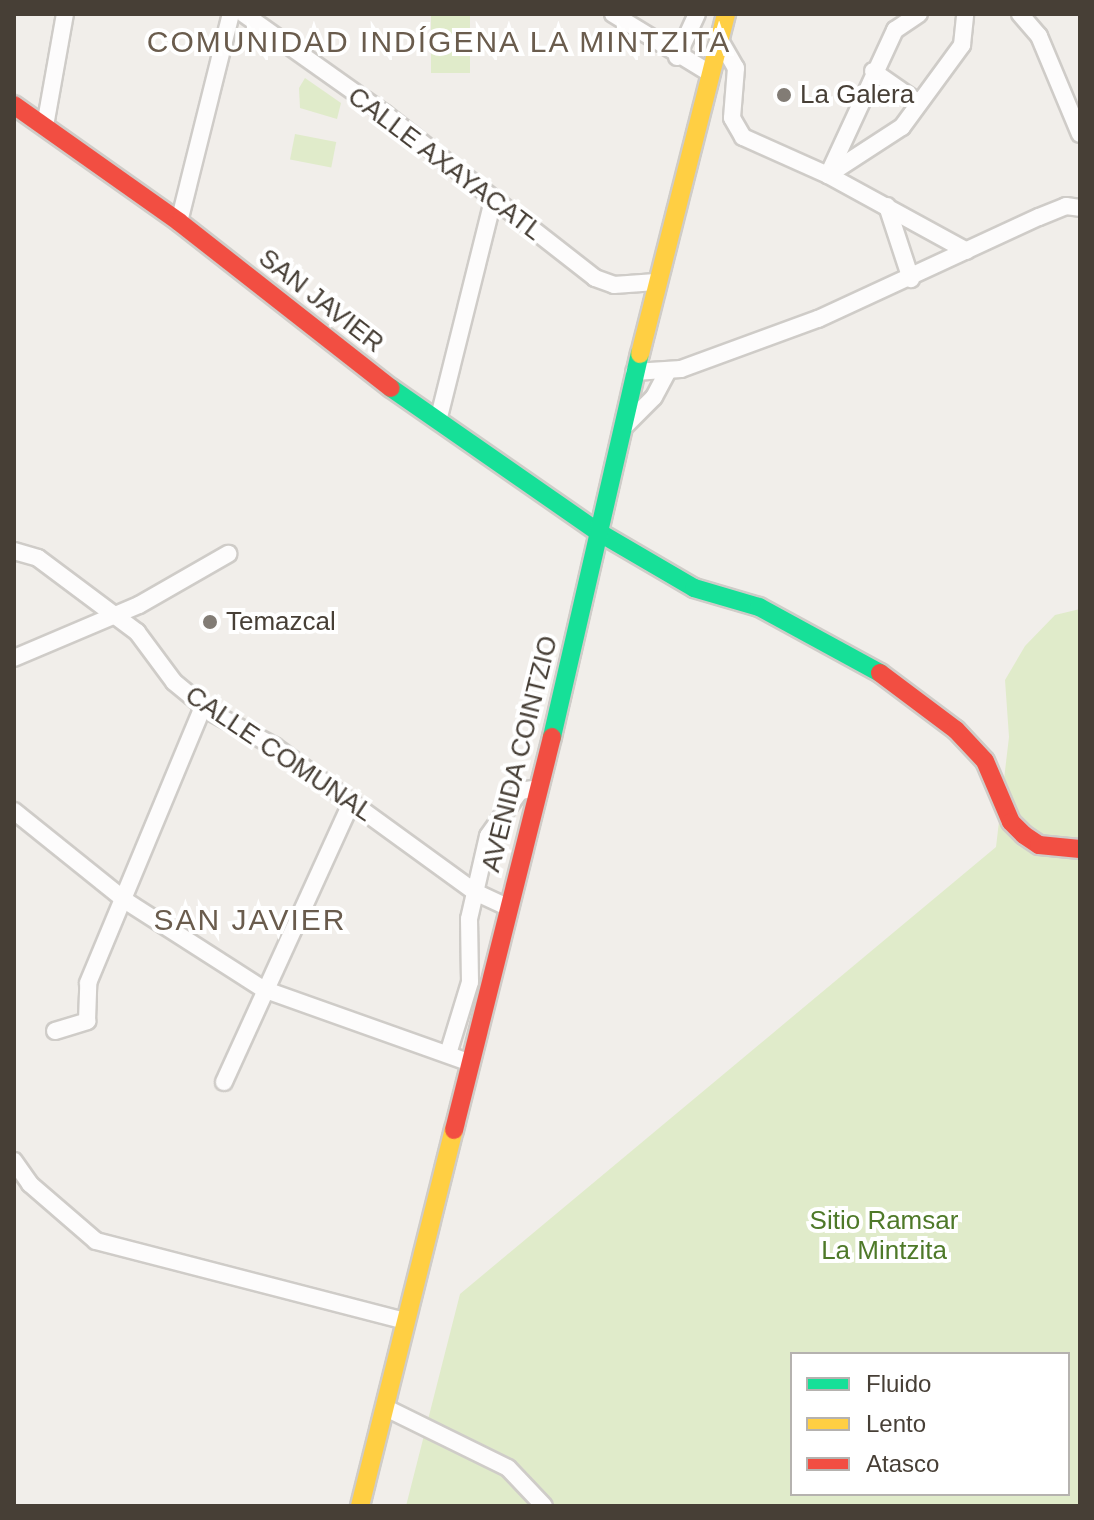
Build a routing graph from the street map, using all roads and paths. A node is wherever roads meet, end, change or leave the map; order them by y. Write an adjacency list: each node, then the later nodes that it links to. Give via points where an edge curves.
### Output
1 (65, 14): 17 (street)
2 (231, 14): 23 (street)
3 (244, 14): 20 (street, CALLE AXAYACATL, via 384,113)
4 (613, 14): 12 (street)
5 (697, 14): 12 (street)
6 (726, 14): 11 (main road, AVENIDA COINTZIO)
7 (919, 14): 13 (street, via 895,30)
8 (985, 14): 10 (street)
9 (1020, 14): 18 (street, via 1039,36)
10 (966, 15): 15 (street, via 962,45)
11 (718, 37): 14 (main road, AVENIDA COINTZIO); 19 (street, via 736,68 732,118 743,137)
12 (677, 57): 14 (street)
13 (873, 71): 15 (street); 19 (street)
14 (708, 72): 26 (main road, AVENIDA COINTZIO)
15 (919, 103): 19 (street, via 886,141)
16 (14, 105): 17 (main road, SAN JAVIER)
17 (45, 126): 23 (main road, SAN JAVIER)
18 (1080, 134)
19 (828, 175): 21 (street)
20 (493, 201): 26 (street, CALLE AXAYACATL, via 595,278 614,285); 29 (street)
21 (887, 206): 24 (street); 25 (street)
22 (1080, 208): 24 (street, via 1066,206)
23 (179, 222): 29 (main road, SAN JAVIER)
24 (967, 251): 25 (street)
25 (911, 279): 28 (street)
26 (656, 282): 27 (main road, AVENIDA COINTZIO)
27 (634, 372): 28 (street); 30 (main road, AVENIDA COINTZIO)
28 (667, 373): 30 (street, via 654,397)
29 (438, 421): 31 (main road, SAN JAVIER)
30 (620, 431): 31 (main road, AVENIDA COINTZIO)
31 (600, 533): 37 (main road, AVENIDA COINTZIO); 40 (main road, SAN JAVIER, via 694,588 759,607 862,660 956,730 985,761 1011,822 1024,835 1039,845)
32 (14, 551): 34 (street, CALLE COMUNAL, via 38,558)
33 (228, 554): 34 (street)
34 (112, 616): 35 (street); 36 (street, CALLE COMUNAL, via 137,632 174,682)
35 (14, 658)
36 (203, 707): 38 (street, CALLE COMUNAL, via 274,746); 42 (street)
37 (540, 788): 41 (street, via 520,791 501,811 488,836); 43 (main road, AVENIDA COINTZIO)
38 (352, 801): 41 (street, CALLE COMUNAL); 44 (street)
39 (14, 811): 42 (street)
40 (1080, 849)
41 (475, 892): 43 (street, CALLE COMUNAL); 46 (street, via 469,919 470,982)
42 (126, 901): 44 (street); 45 (street, via 88,983 87,1021)
43 (509, 908): 47 (main road, AVENIDA COINTZIO)
44 (263, 989): 46 (street); 48 (street)
45 (55, 1031)
46 (448, 1054): 47 (street)
47 (468, 1062): 50 (main road, AVENIDA COINTZIO)
48 (224, 1082)
49 (14, 1161): 50 (street, via 30,1184 96,1241)
50 (405, 1321): 51 (main road, AVENIDA COINTZIO)
51 (384, 1407): 52 (main road, AVENIDA COINTZIO); 53 (street, via 508,1468)
52 (360, 1506)
53 (544, 1506)

